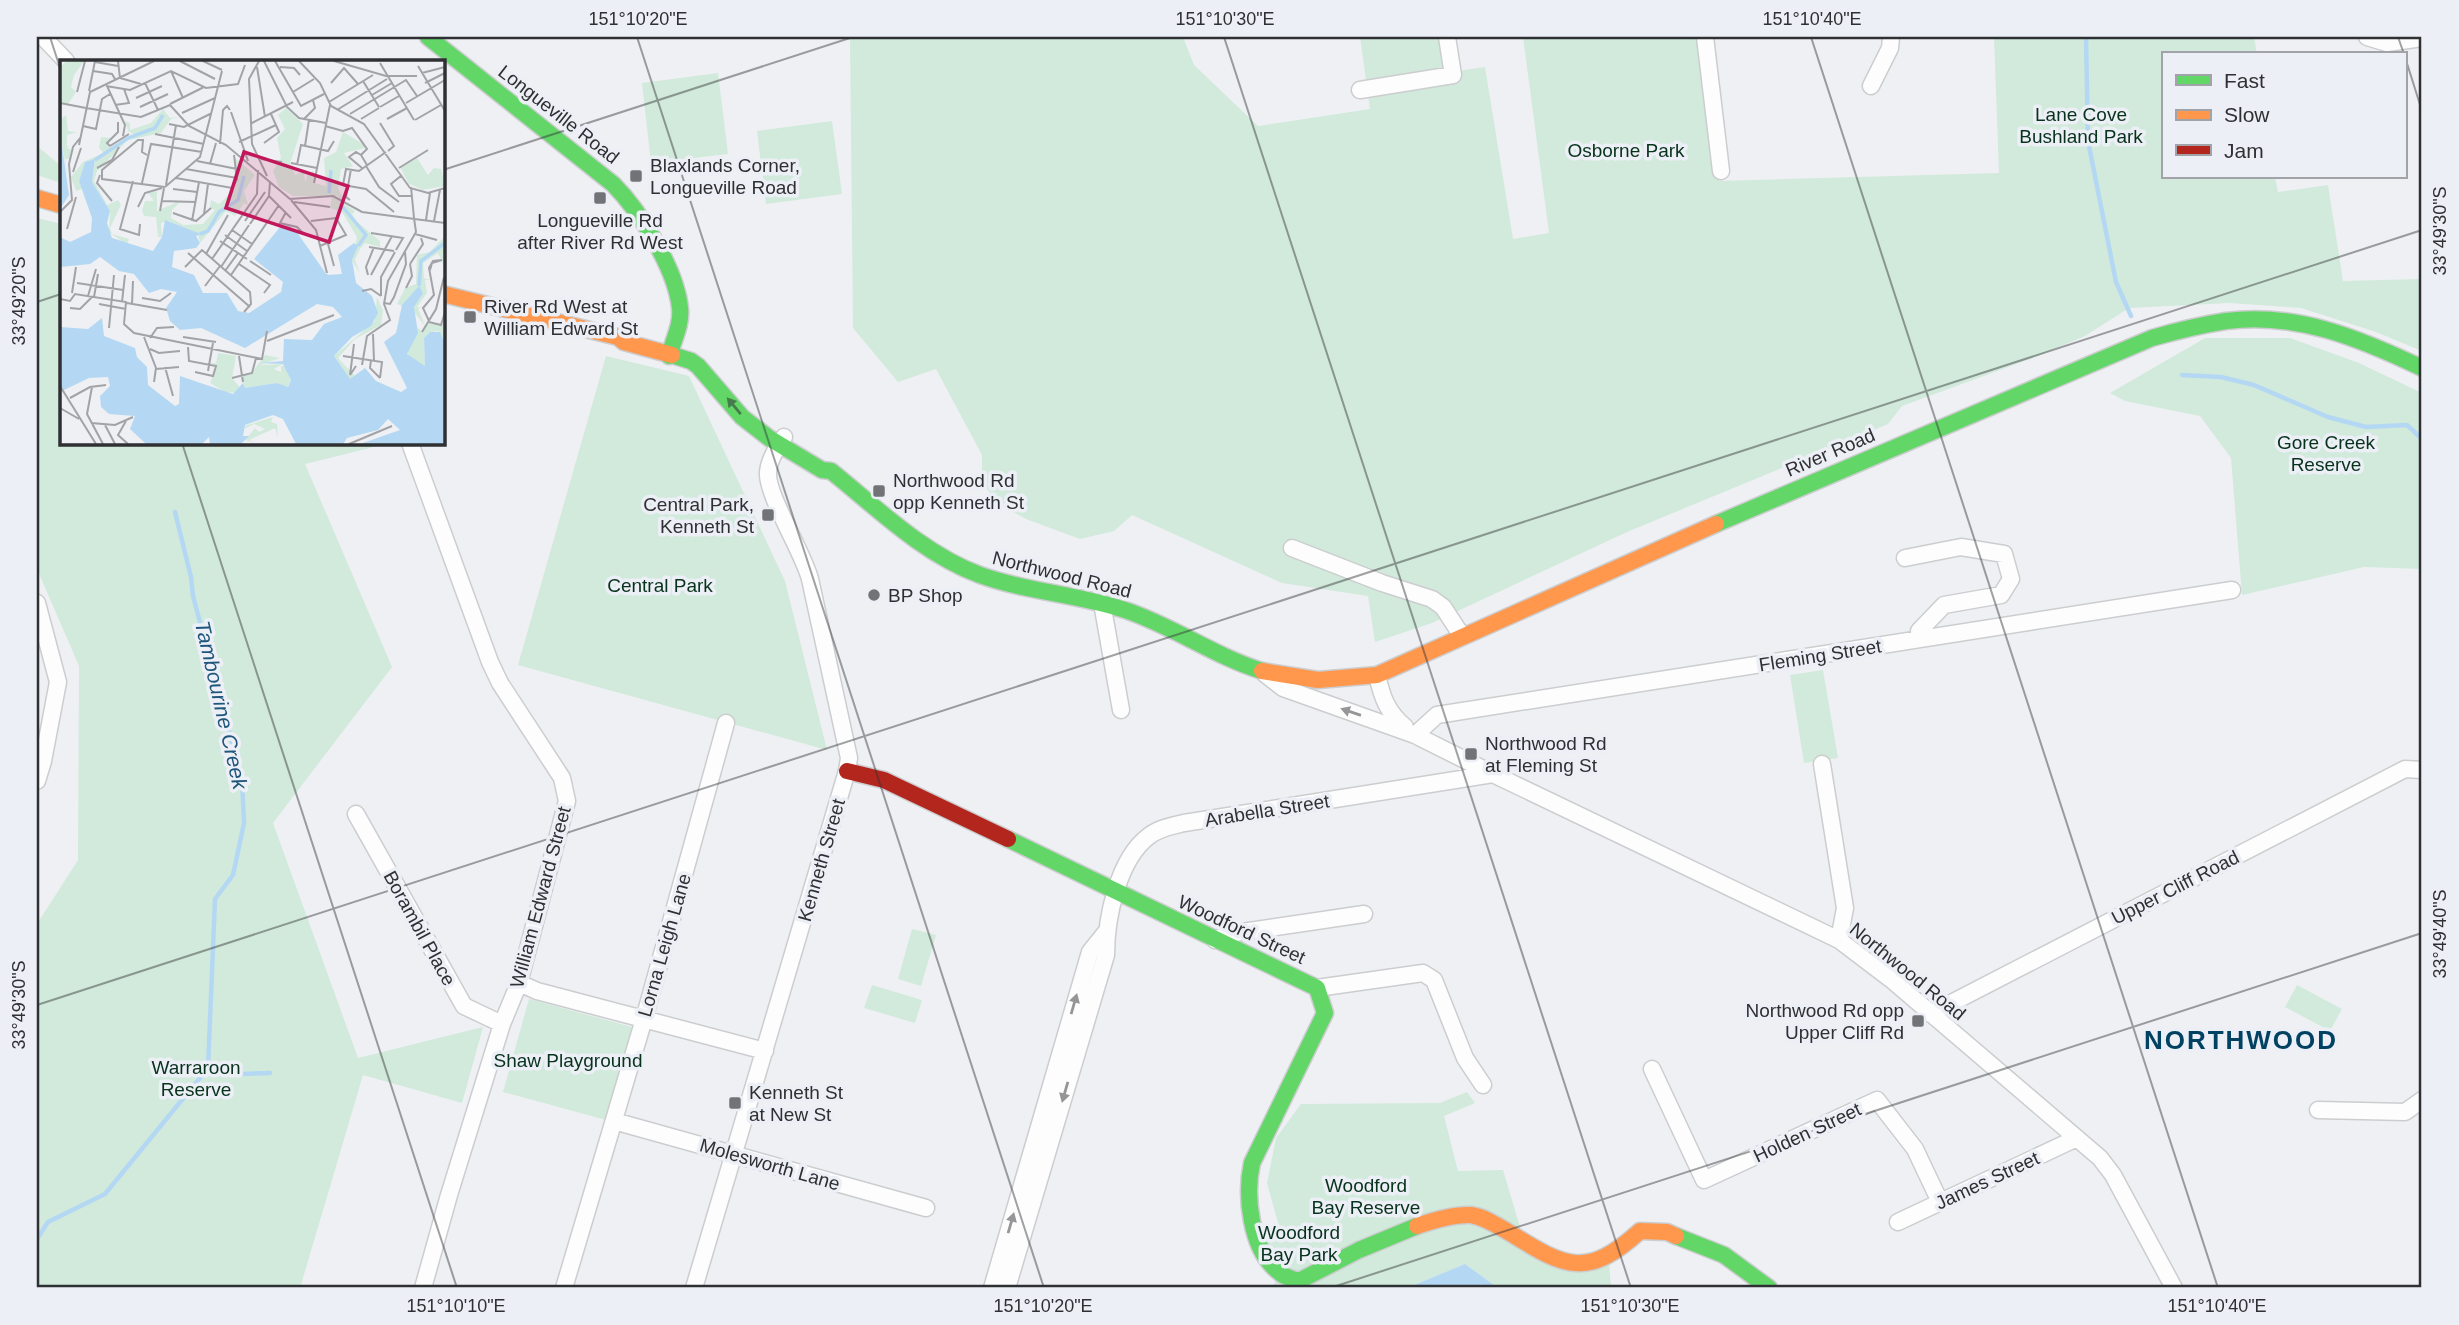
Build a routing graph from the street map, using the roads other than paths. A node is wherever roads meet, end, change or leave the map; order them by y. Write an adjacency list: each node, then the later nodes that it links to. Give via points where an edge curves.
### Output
1 (43, 37): 8 (street)
2 (428, 37): 15 (main road, Longueville Road, via 628,198 640,214 678,298 680,313)
3 (1447, 37): 10 (street, via 1453,75)
4 (1705, 37): 11 (street)
5 (1891, 37): 9 (street)
6 (2367, 37): 7 (street, via 2387,43)
7 (2422, 38)
8 (65, 60)
9 (1871, 86)
10 (1360, 90)
11 (1721, 171)
12 (37, 198): 13 (main road)
13 (60, 205)
14 (444, 294): 15 (main road, Northwood Road, via 618,337 627,335)
15 (671, 351): 17 (main road, Northwood Road, via 695,351 711,359)
16 (2422, 368): 24 (main road, River Road, via 2347,334 2296,321 2230,319 2180,329 1749,509)
17 (782, 439): 22 (main road, Northwood Road, via 970,571); 33 (street, Kenneth Street, via 768,478 810,579 849,758)
18 (410, 444): 42 (street, William Edward Street, via 490,662 562,778 567,801)
19 (1292, 548): 24 (street, via 1432,599 1443,607)
20 (1905, 558): 25 (street, via 1961,547 2004,554 2011,579 2001,595 1944,605 1919,631)
21 (2232, 590): 25 (street, Fleming Street)
22 (1102, 603): 26 (main road, Northwood Road); 28 (street)
23 (38, 612): 35 (street, via 58,682)
24 (1462, 636): 27 (main road, River Road)
25 (1919, 639): 30 (street, Fleming Street, via 1437,715)
26 (1261, 671): 27 (main road, River Road, via 1320,681); 30 (street, Northwood Road, one-way to 26, via 1283,688)
27 (1377, 675): 30 (street, Northwood Road, via 1392,715)
28 (1121, 710)
29 (726, 723): 45 (street, Lorna Leigh Lane)
30 (1415, 734): 34 (street, Northwood Road)
31 (1822, 764): 41 (street, via 1845,908)
32 (2422, 770): 44 (street, Upper Cliff Road, via 2405,769)
33 (847, 771): 37 (main road, Woodford Street, via 884,780); 47 (street, Kenneth Street)
34 (1493, 774): 37 (street, Arabella Street, via 1166,827 1139,845); 41 (street, Northwood Road)
35 (37, 781)
36 (356, 814): 46 (street, Borambil Place, via 464,1006)
37 (1116, 892): 39 (street, Arabella Street); 40 (main road, Woodford Street)
38 (1364, 914): 40 (street, via 1228,934)
39 (1106, 932): 61 (street, Arabella Street, one-way to 39, via 1090,952); 62 (street, Arabella Street, one-way to 62, via 1106,955)
40 (1215, 940): 43 (main road, Woodford Street)
41 (1839, 940): 44 (street, Northwood Road)
42 (519, 983): 45 (street); 46 (street, William Edward Street)
43 (1317, 988): 49 (street, via 1429,975 1465,1058); 63 (main road, Woodford Street, via 1325,1013 1252,1163 1248,1184 1249,1206 1269,1263 1281,1275 1299,1281 1392,1236 1432,1221 1469,1215 1562,1263 1606,1259 1640,1231 1667,1231 1724,1255)
44 (1930, 1014): 53 (street, Northwood Road)
45 (644, 1019): 47 (street); 52 (street, Lorna Leigh Lane)
46 (502, 1024): 58 (street, William Edward Street)
47 (765, 1051): 54 (street, Kenneth Street)
48 (1653, 1069): 55 (street, Holden Street, via 1704,1180 1877,1100 1915,1149)
49 (1483, 1085)
50 (2422, 1100): 51 (street, via 2405,1112)
51 (2318, 1110)
52 (614, 1121): 54 (street, Molesworth Lane); 59 (street, Lorna Leigh Lane)
53 (2077, 1138): 55 (street, James Street); 64 (street, Northwood Road, via 2113,1175)
54 (734, 1154): 56 (street, Molesworth Lane); 60 (street, Kenneth Street)
55 (1940, 1202): 57 (street, James Street)
56 (926, 1208)
57 (1898, 1222)
58 (424, 1288)
59 (564, 1288)
60 (694, 1288)
61 (992, 1288)
62 (1007, 1288)
63 (1769, 1288)
64 (2174, 1288)

